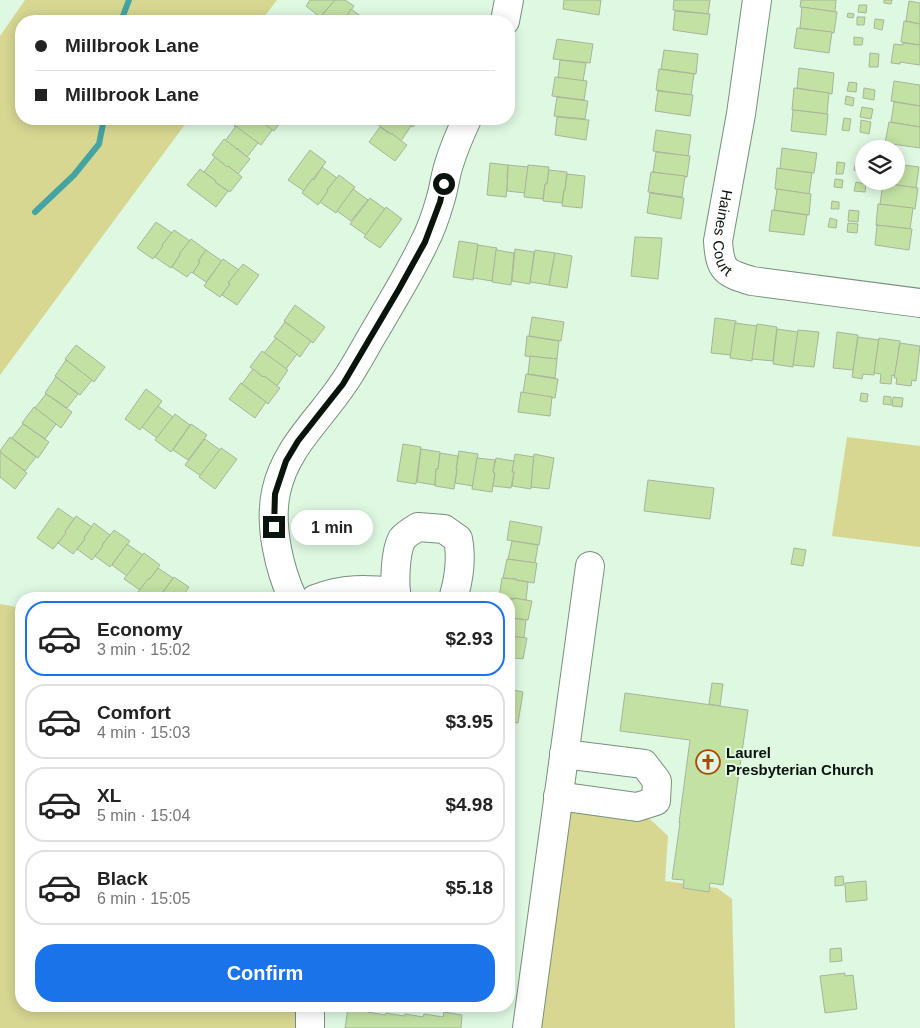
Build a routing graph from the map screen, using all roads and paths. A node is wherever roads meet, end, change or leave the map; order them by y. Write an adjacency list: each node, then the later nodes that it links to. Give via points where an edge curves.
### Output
1 (509, 0): 3 (street)
2 (756, 0): 5 (street, Haines Court, via 741,114 718,241 723,265 735,276 752,281)
3 (506, 15)
4 (464, 125): 7 (street, via 448,165 440,202 425,242 343,384 298,441 280,476 275,494 274,527 277,551)
5 (920, 303)
6 (590, 566): 12 (street)
7 (290, 592)
8 (340, 592): 9 (street, via 370,589)
9 (383, 592)
10 (396, 592): 11 (street, via 395,574 402,538 418,527 430,527 444,529 458,539 460,560)
11 (455, 592)
12 (564, 754): 13 (street); 13 (street, via 644,764 657,781 656,801 637,807)
13 (558, 796): 16 (street)
14 (310, 1012): 15 (street)
15 (310, 1028)
16 (526, 1028)

